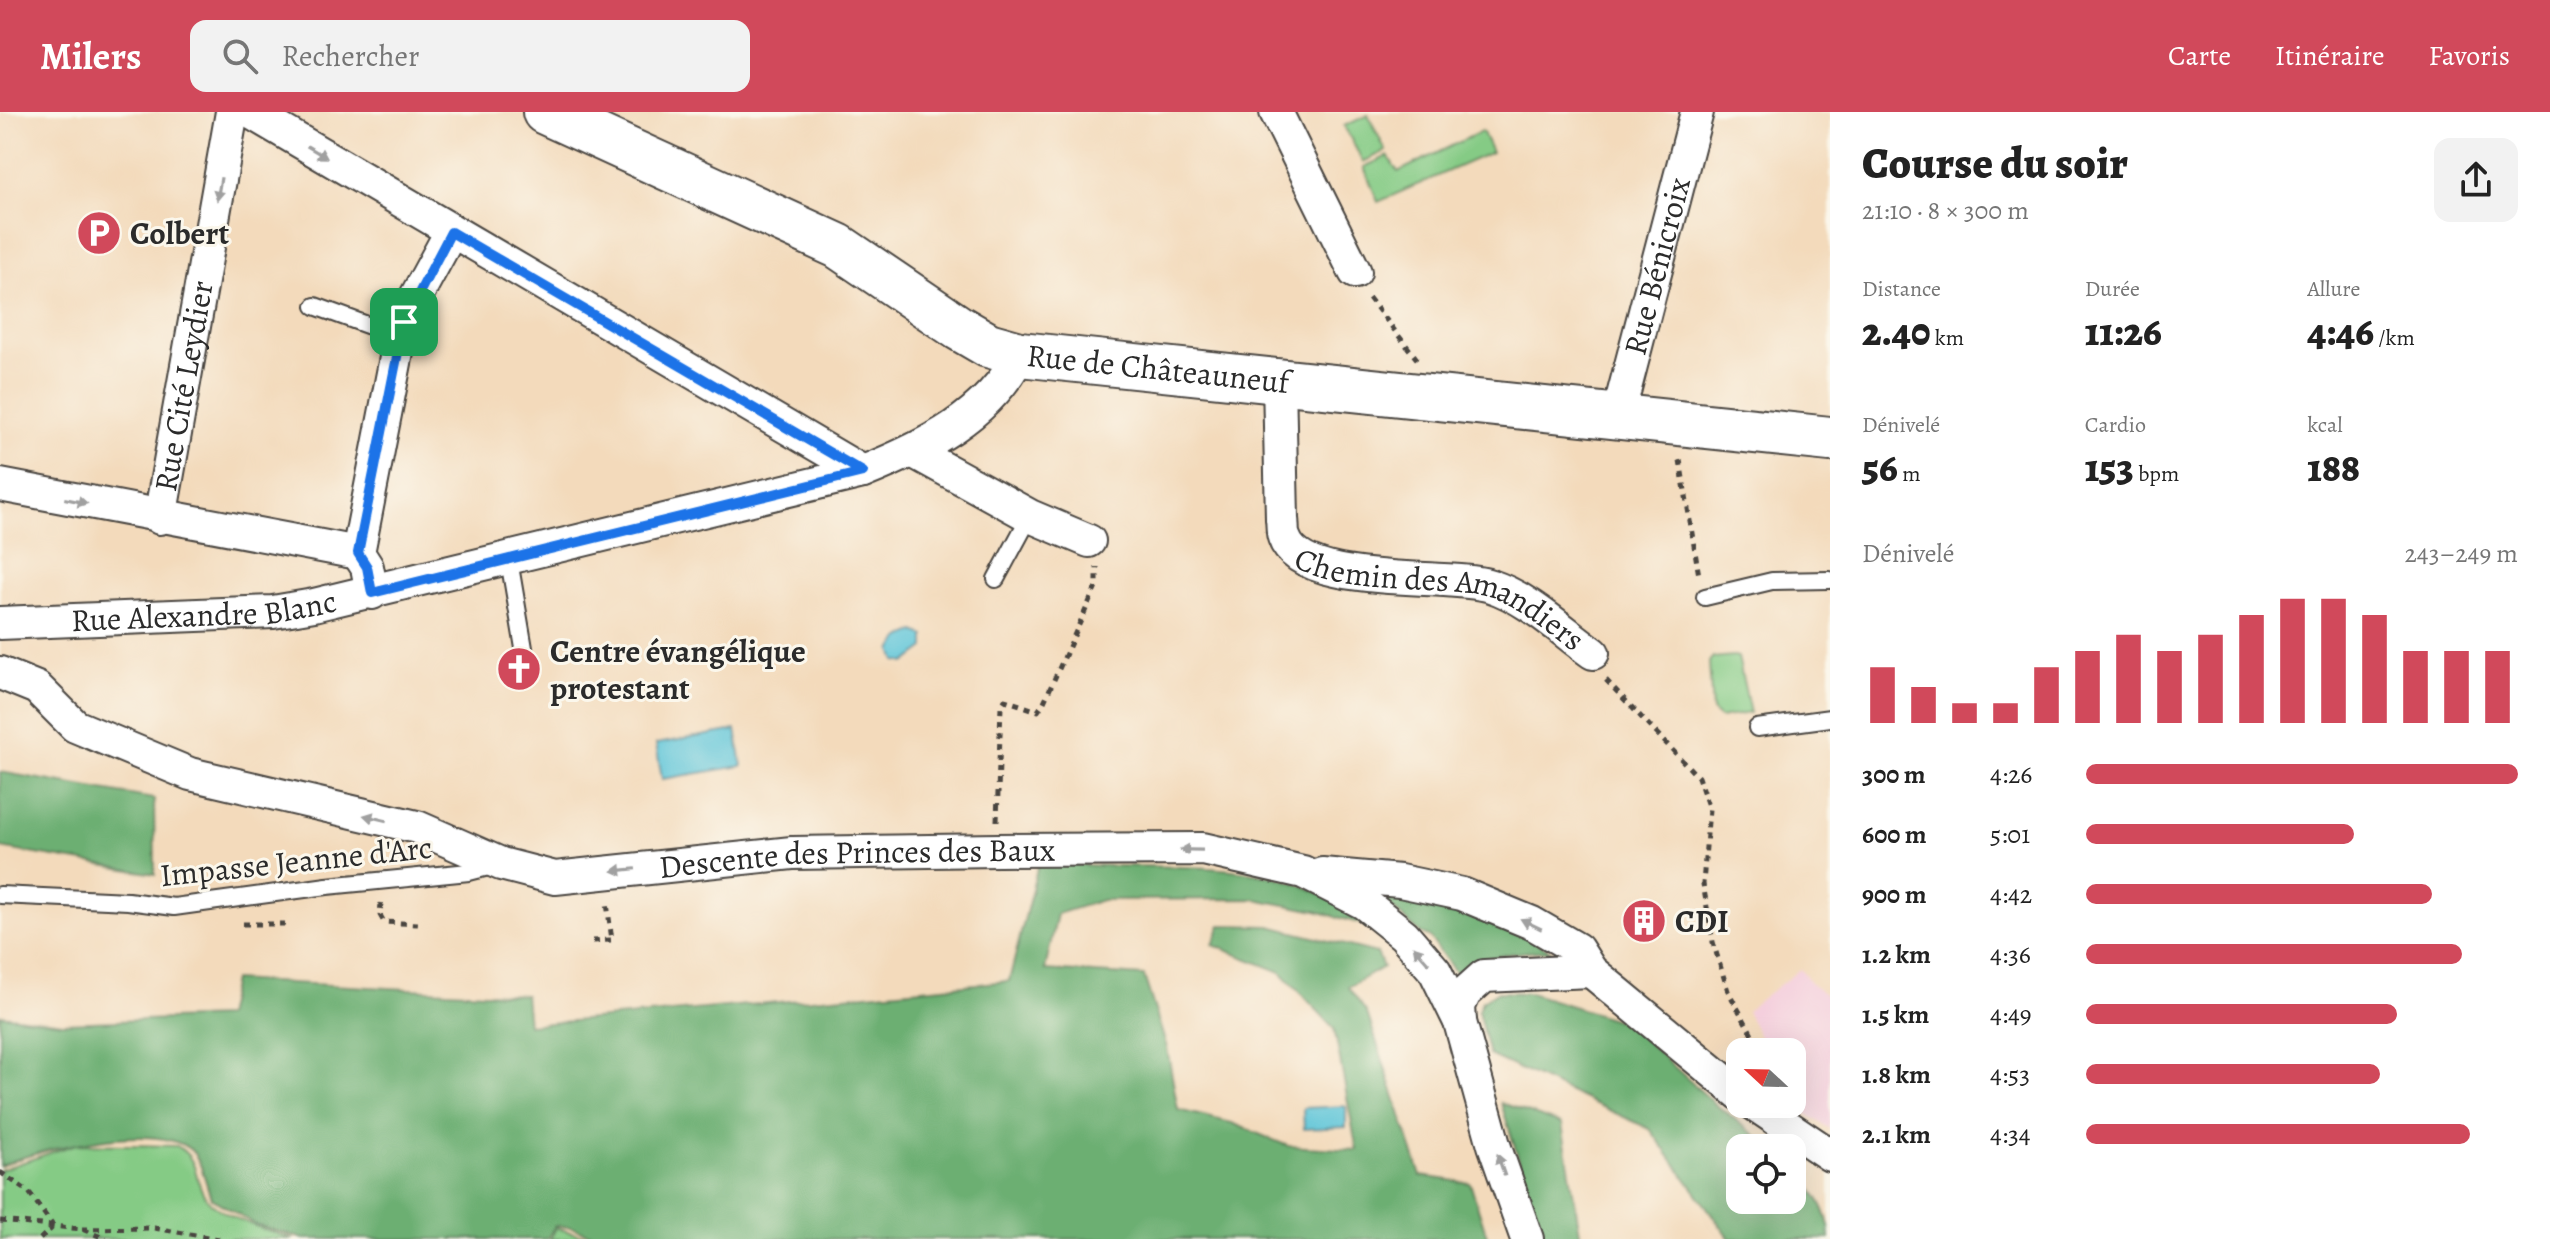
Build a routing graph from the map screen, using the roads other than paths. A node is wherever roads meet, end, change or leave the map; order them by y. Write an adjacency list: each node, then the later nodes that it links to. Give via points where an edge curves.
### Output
1 (232, 112): 18 (street, Rue Cité Leydier, one-way to 18)
2 (250, 112): 6 (street, one-way to 6)
3 (545, 112): 10 (main road, Rue de Châteauneuf, via 838,246 959,328 988,345)
4 (1276, 112): 7 (street)
5 (1697, 112): 12 (street, Rue Bénicroix)
6 (451, 232): 9 (street); 15 (street)
7 (1355, 272)
8 (315, 306): 9 (lane)
9 (400, 337): 20 (street)
10 (1020, 354): 11 (main road, Rue de Châteauneuf); 14 (street, Rue Alexandre Blanc, via 992,394 947,433)
11 (1279, 380): 12 (main road, Rue de Châteauneuf); 27 (street, Chemin des Amandiers, via 1282,519 1290,548 1315,564 1357,574 1489,585 1516,597)
12 (1617, 419): 13 (main road, Rue de Châteauneuf)
13 (1830, 439)
14 (914, 452): 15 (street, Rue Alexandre Blanc); 17 (street)
15 (863, 472): 21 (street, Rue Alexandre Blanc)
16 (0, 485): 18 (street, one-way to 18)
17 (1030, 516): 19 (street); 22 (lane)
18 (160, 518): 20 (street)
19 (1089, 541)
20 (358, 553): 24 (street)
21 (509, 560): 24 (street, Rue Alexandre Blanc); 28 (lane)
22 (996, 579)
23 (1830, 580): 25 (lane, via 1772,581)
24 (372, 593): 26 (street, Rue Alexandre Blanc, via 273,612)
25 (1705, 597)
26 (0, 623)
27 (1593, 653)
28 (526, 660)
29 (0, 673): 32 (street, Descente des Princes des Baux, one-way to 29, via 417,827 190,774 75,726 37,688)
30 (1830, 718): 31 (lane)
31 (1757, 728)
32 (501, 864): 33 (street, Descente des Princes des Baux, one-way to 32, via 1203,849 792,853 555,878); 34 (lane, Impasse Jeanne d'Arc, via 174,907)
33 (1303, 872): 35 (street, one-way to 33, via 1577,949 1532,923 1462,894 1400,881); 36 (street, Descente des Princes des Baux, one-way to 33, via 1435,971 1404,935 1364,903)
34 (0, 895)
35 (1591, 971): 36 (street, via 1484,976 1465,993); 37 (street)
36 (1460, 1022): 40 (street, Descente des Princes des Baux, one-way to 36)
37 (1726, 1082)
38 (1775, 1118): 39 (street)
39 (1830, 1155)
40 (1527, 1239)

